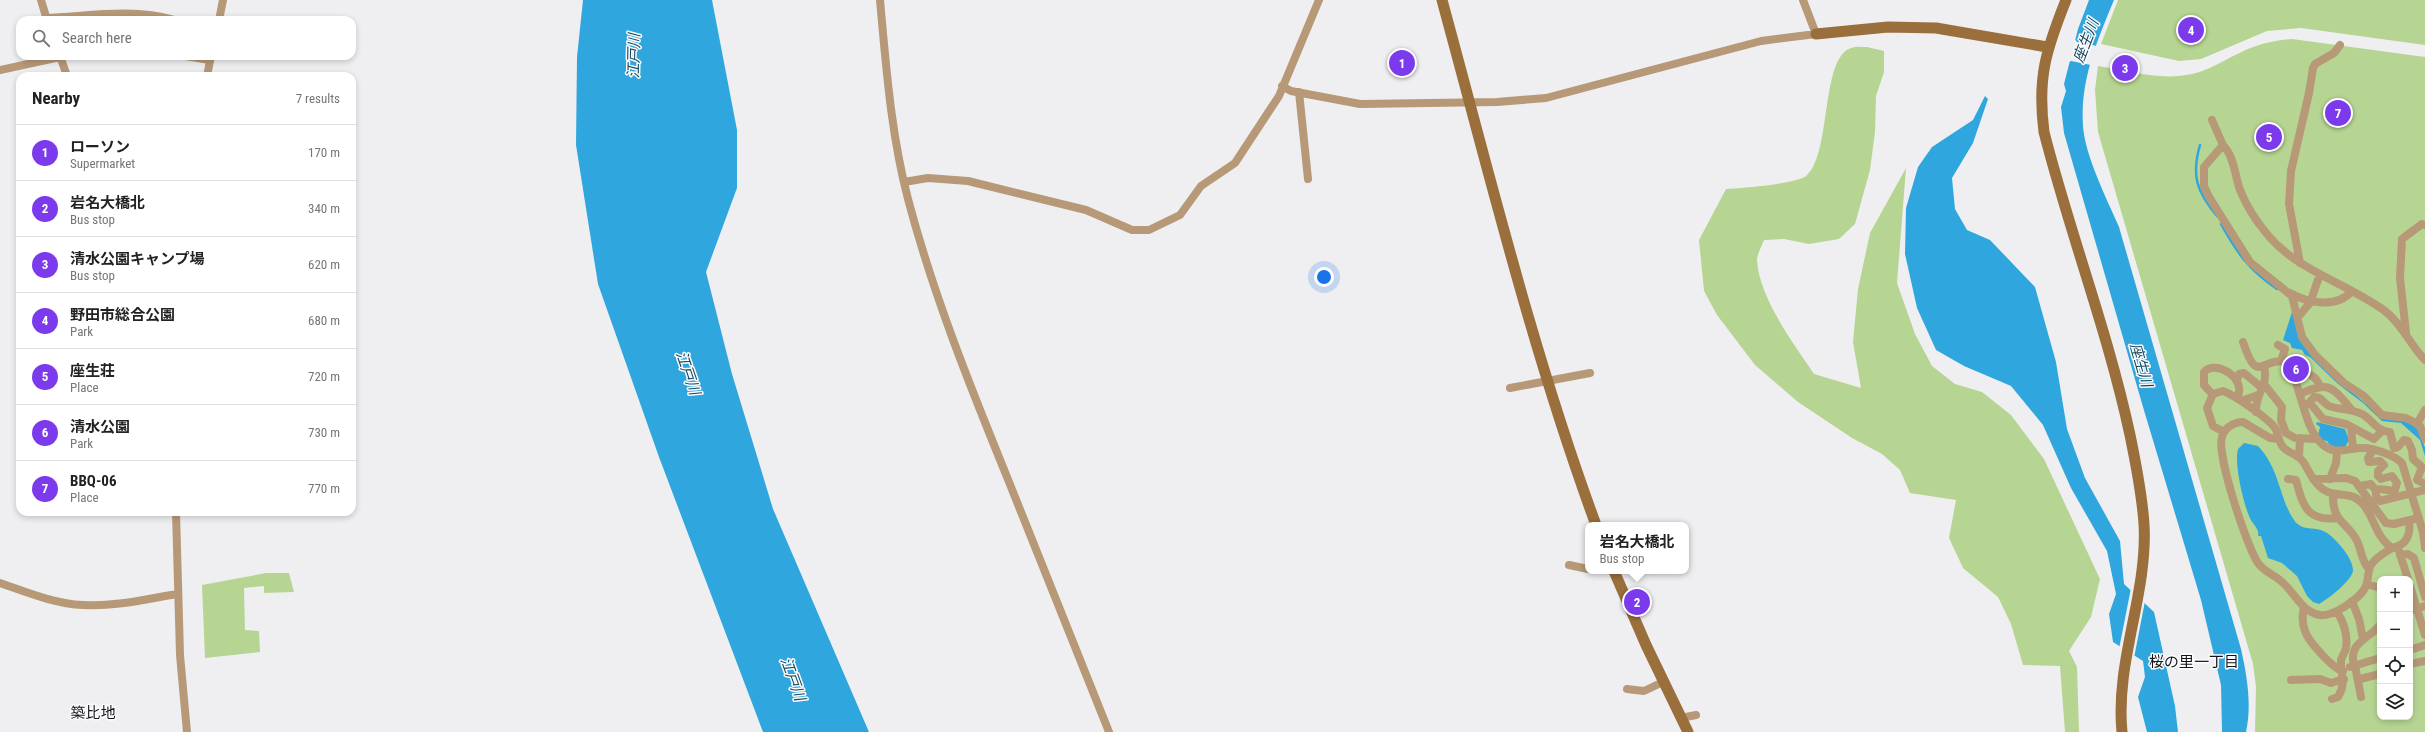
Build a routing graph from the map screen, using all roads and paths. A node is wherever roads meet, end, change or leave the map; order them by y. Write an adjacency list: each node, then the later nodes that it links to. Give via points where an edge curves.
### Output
1 (41, 0): 8 (street)
2 (223, 0): 11 (street)
3 (880, 0): 27 (street, via 888,83)
4 (1319, 0): 21 (street)
5 (1442, 0): 23 (street)
6 (1802, 0): 12 (street)
7 (2066, 0): 14 (street)
8 (46, 16)
9 (83, 16): 10 (street, via 130,12)
10 (161, 16)
11 (220, 16)
12 (1816, 34): 14 (street, via 1888,27 1936,28); 23 (street, via 1761,41 1546,98)
13 (2340, 45): 29 (street, via 2334,53 2313,68 2291,171 2289,204)
14 (2047, 47): 130 (street, via 2040,90 2044,132 2117,380 2141,495 2144,522 2144,553 2122,685)
15 (46, 60): 18 (street)
16 (61, 60): 19 (street)
17 (210, 60): 20 (street)
18 (0, 70)
19 (66, 72)
20 (208, 72)
21 (1282, 86): 22 (street); 27 (street, via 1279,96 1235,163 1201,186 1180,215 1149,230 1132,230 1086,210 968,180 928,178)
22 (1299, 92): 23 (street, via 1360,104); 26 (street)
23 (1470, 102): 44 (street)
24 (2212, 120): 25 (street)
25 (2223, 145): 29 (street, via 2248,205 2267,234); 32 (street, via 2204,167 2204,186 2250,262)
26 (1308, 180)
27 (904, 182): 128 (street, via 923,252 978,405)
28 (2425, 225): 35 (street, via 2422,224 2402,239 2400,278)
29 (2300, 263): 30 (street)
30 (2320, 274): 31 (street); 33 (street)
31 (2352, 291): 33 (street, via 2337,301); 35 (street, via 2386,312)
32 (2289, 293): 33 (street); 34 (street, via 2296,306)
33 (2311, 302): 34 (street)
34 (2298, 318): 55 (street, via 2304,341 2340,379 2364,396 2382,415 2406,418)
35 (2406, 333): 38 (street)
36 (2243, 342): 40 (street, via 2250,363 2259,368)
37 (2278, 346): 39 (street, via 2285,349)
38 (2425, 360)
39 (2281, 361): 40 (street); 42 (street, via 2287,362)
40 (2264, 367): 47 (street, via 2266,380)
41 (1590, 373): 44 (street)
42 (2294, 375): 45 (street, via 2313,375); 48 (street)
43 (2238, 380): 47 (street, via 2239,374 2244,373); 49 (street, via 2222,369 2207,369 2204,372 2204,385); 50 (street, via 2241,389)
44 (1547, 382): 46 (street); 87 (street)
45 (2320, 386): 48 (street); 52 (street, via 2334,391)
46 (1510, 388)
47 (2262, 389): 50 (street); 54 (street); 59 (street, via 2282,405 2281,420 2285,431 2292,437)
48 (2300, 394): 51 (street)
49 (2213, 395): 50 (street, via 2223,391); 57 (street, via 2207,408 2213,426)
50 (2239, 400): 54 (street)
51 (2307, 404): 52 (street, via 2316,396 2332,407); 56 (street, via 2323,419); 61 (street)
52 (2352, 410): 58 (street, via 2365,416)
53 (2425, 410): 55 (street)
54 (2256, 412): 60 (street, via 2275,428)
55 (2417, 424): 62 (street)
56 (2351, 427): 58 (street, via 2374,439); 64 (street)
57 (2224, 432): 60 (street, via 2235,423 2242,422 2270,438); 105 (street, via 2221,451 2251,550 2262,567 2284,582)
58 (2380, 433): 63 (street, via 2391,433)
59 (2300, 438): 61 (street); 68 (street)
60 (2278, 439): 68 (street, via 2287,451)
61 (2317, 439): 66 (street)
62 (2425, 439)
63 (2393, 447): 67 (street); 69 (street); 71 (street, via 2398,447 2404,440 2408,441 2413,460 2422,467)
64 (2353, 449): 65 (street); 66 (street)
65 (2373, 450): 67 (street); 75 (street, via 2368,458 2369,462 2380,461 2384,465 2378,471 2378,476 2381,479 2392,476)
66 (2337, 452): 73 (street)
67 (2385, 454): 69 (street)
68 (2299, 456): 70 (street)
69 (2395, 458): 71 (street, via 2402,463)
70 (2312, 478): 73 (street); 74 (street); 81 (street, via 2319,487)
71 (2411, 478): 75 (street); 76 (street); 80 (street)
72 (2288, 479): 74 (street, via 2293,478)
73 (2330, 479): 77 (street, via 2351,479)
74 (2297, 481): 85 (street, via 2309,513 2320,518)
75 (2396, 481): 79 (street, via 2395,490)
76 (2425, 484)
77 (2360, 486): 79 (street, via 2371,484); 82 (street)
78 (2425, 490): 80 (street)
79 (2376, 491): 80 (street, via 2376,496 2382,502)
80 (2412, 494): 88 (street)
81 (2333, 496): 84 (street, via 2351,496 2362,503); 85 (street)
82 (2376, 511): 84 (street); 86 (street, via 2382,520 2389,524)
83 (176, 516): 101 (street)
84 (2369, 516): 89 (street)
85 (2338, 518): 95 (street, via 2357,539 2360,555)
86 (2409, 520): 88 (street); 91 (street, via 2409,537)
87 (1595, 522)
88 (2421, 522): 90 (street)
89 (2382, 540): 91 (street); 92 (street)
90 (2425, 548)
91 (2397, 550): 92 (street); 97 (street); 103 (street, via 2414,558)
92 (2381, 555): 95 (street)
93 (1569, 565): 94 (street)
94 (1585, 568)
95 (2369, 570): 99 (street)
96 (1615, 574): 121 (street)
97 (2407, 576)
98 (0, 584): 101 (street, via 81,605 112,605)
99 (2367, 584): 100 (street); 104 (street, via 2362,594)
100 (2377, 587)
101 (177, 594): 127 (street)
102 (2413, 596): 106 (street)
103 (2425, 597)
104 (2352, 601): 107 (street); 110 (street)
105 (2304, 607): 107 (street, via 2320,615); 117 (street, via 2303,623 2307,637 2335,668)
106 (2417, 609): 109 (street)
107 (2337, 612): 117 (street, via 2342,619 2345,635 2346,648 2341,660)
108 (2377, 627): 110 (street)
109 (2425, 635)
110 (2363, 639): 116 (street, via 2354,648)
111 (2425, 645): 112 (street)
112 (2413, 649)
113 (2377, 659): 116 (street)
114 (2425, 661): 115 (street)
115 (2413, 663)
116 (2355, 666): 117 (street); 120 (street)
117 (2343, 673): 119 (street, via 2331,683 2320,679); 124 (street, via 2340,695)
118 (2377, 675): 120 (street)
119 (2291, 680)
120 (2360, 680): 123 (street, via 2357,685)
121 (1663, 682): 122 (street, via 1644,691); 126 (street)
122 (1627, 689)
123 (2361, 697)
124 (2332, 699)
125 (1696, 715): 126 (street)
126 (1681, 718): 129 (street)
127 (186, 732)
128 (1109, 732)
129 (1688, 732)
130 (2122, 732)

